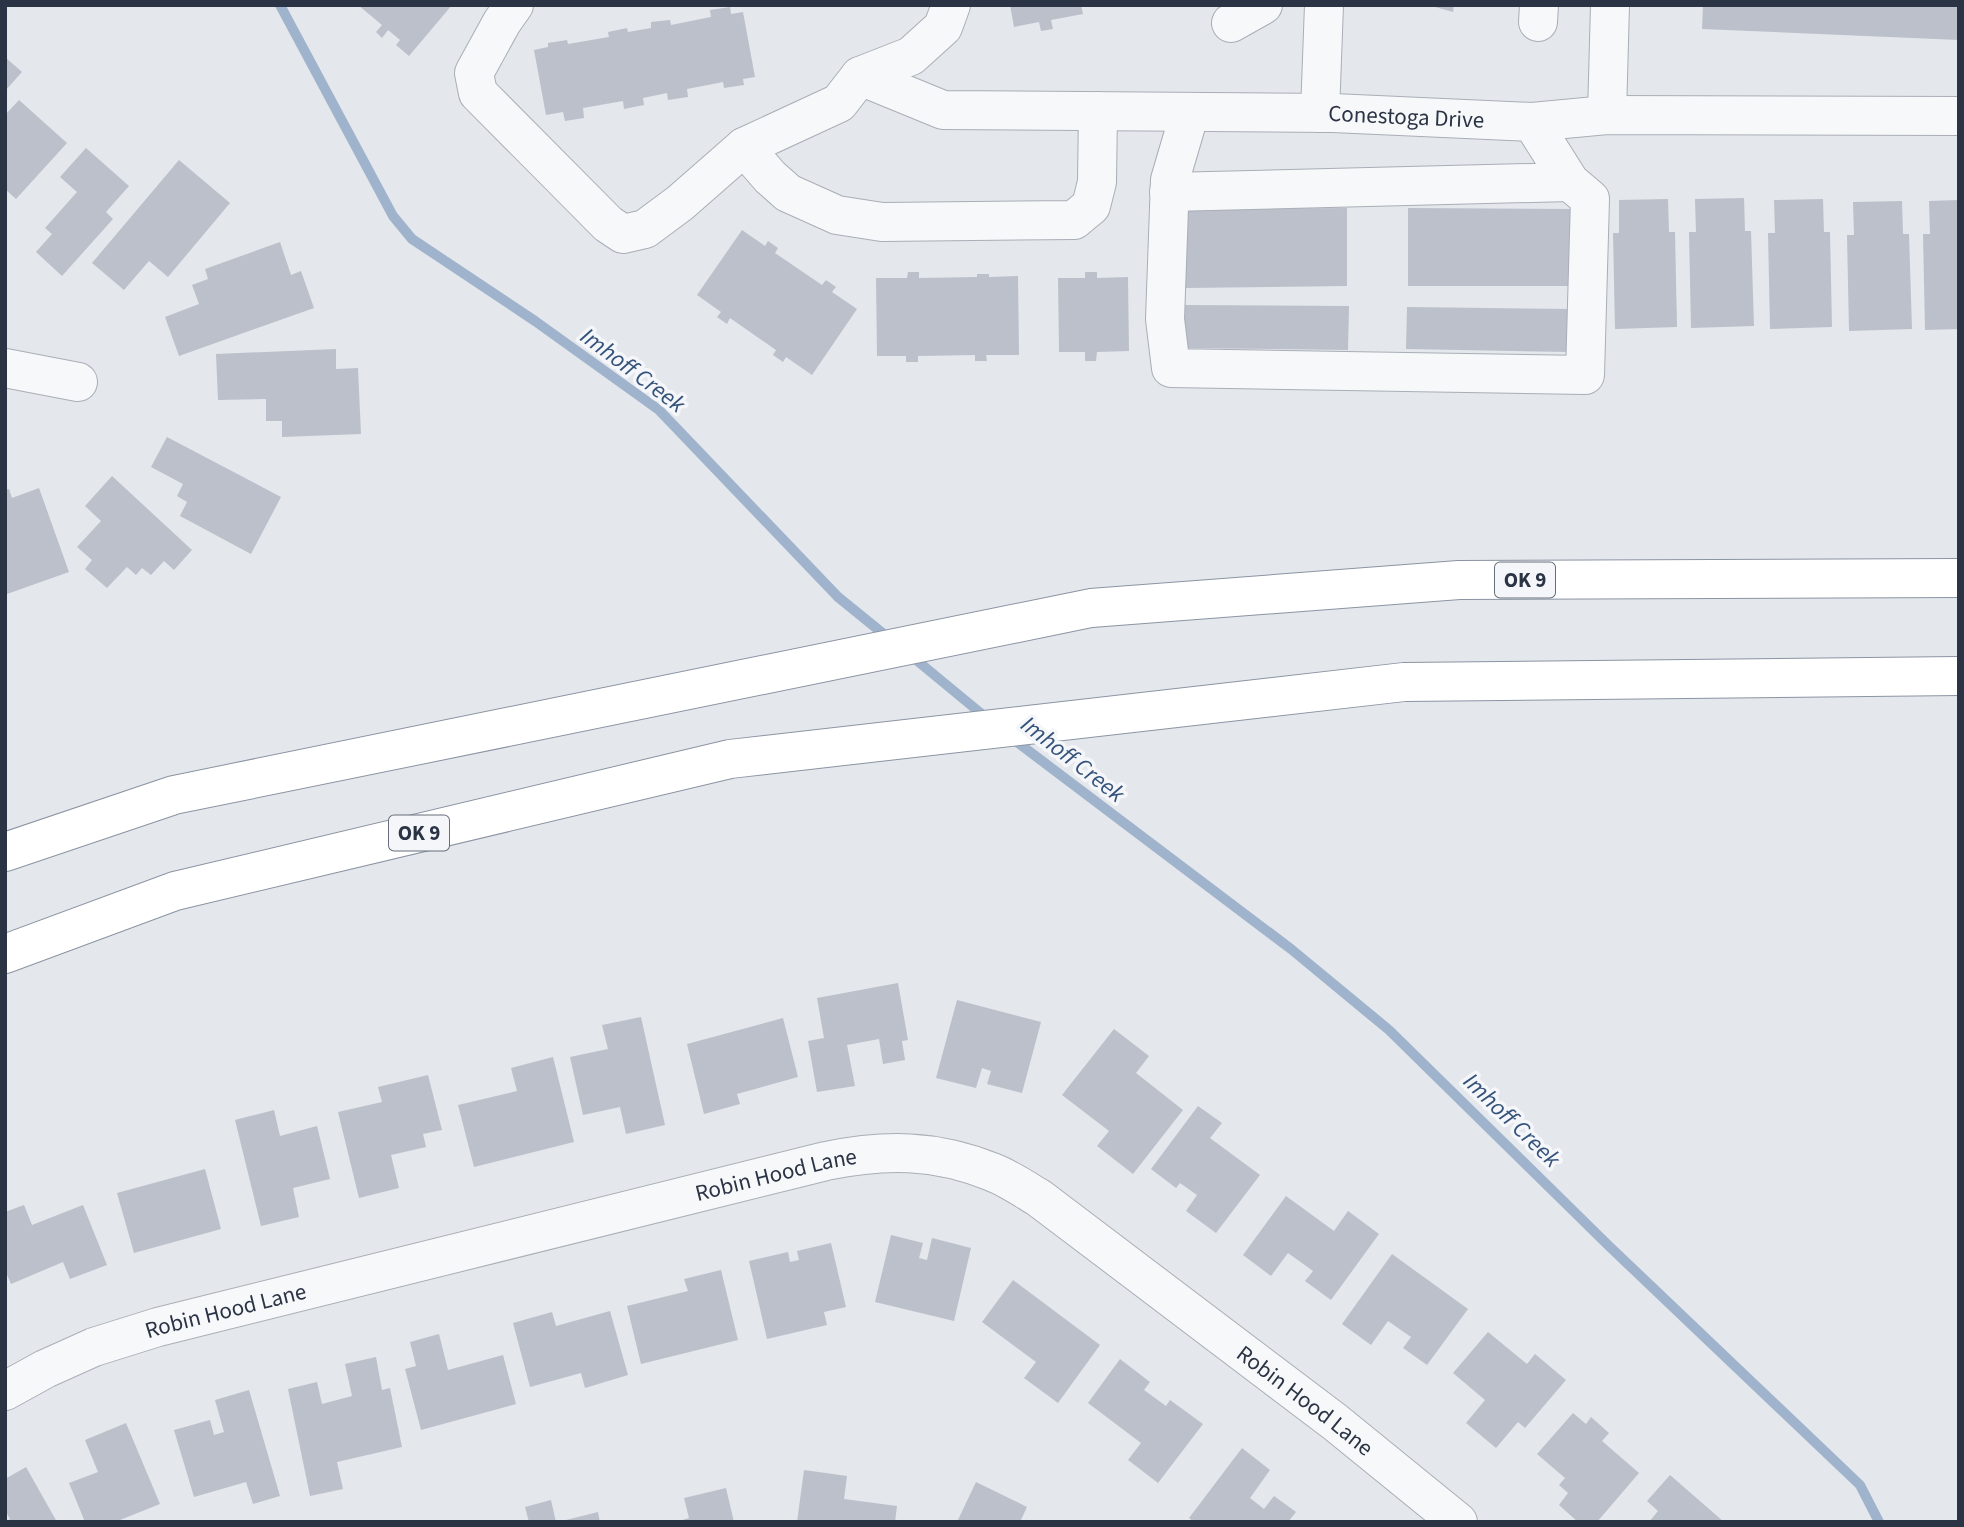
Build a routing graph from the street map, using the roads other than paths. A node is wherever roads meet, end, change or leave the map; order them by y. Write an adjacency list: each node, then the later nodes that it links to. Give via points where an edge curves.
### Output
1 (514, 5): 14 (street, via 474,73 478,93 607,224 623,234 645,229)
2 (951, 5): 7 (street, via 943,27 911,56)
3 (1263, 5): 6 (street)
4 (1324, 5): 10 (street)
5 (1610, 5): 11 (street)
6 (1231, 23)
7 (860, 76): 8 (street, Conestoga Drive, via 943,110); 14 (street, via 839,103)
8 (1098, 111): 9 (street, Conestoga Drive); 14 (street, via 1097,182 1091,206 1074,220 882,222 837,215 788,193)
9 (1190, 111): 10 (street, Conestoga Drive); 16 (street)
10 (1320, 113): 13 (street, Conestoga Drive)
11 (1607, 115): 12 (street, Conestoga Drive); 13 (street, Conestoga Drive)
12 (1959, 116)
13 (1532, 122): 15 (street)
14 (744, 147)
15 (1570, 183): 16 (street); 16 (street, via 1590,199 1585,375 1171,368 1165,319)
16 (1169, 192)
17 (5, 368): 18 (street)
18 (78, 382)
19 (1959, 578): 21 (highway, OK 9, via 1459,580 1091,608 174,794)
20 (1959, 676): 22 (highway, OK 9, via 1404,682 730,759 175,891)
21 (5, 852)
22 (5, 954)
23 (5, 1391): 24 (street, Robin Hood Lane, via 93,1347 158,1327 826,1161 863,1153 911,1153 994,1172 1040,1198 1335,1422)
24 (1458, 1522)

